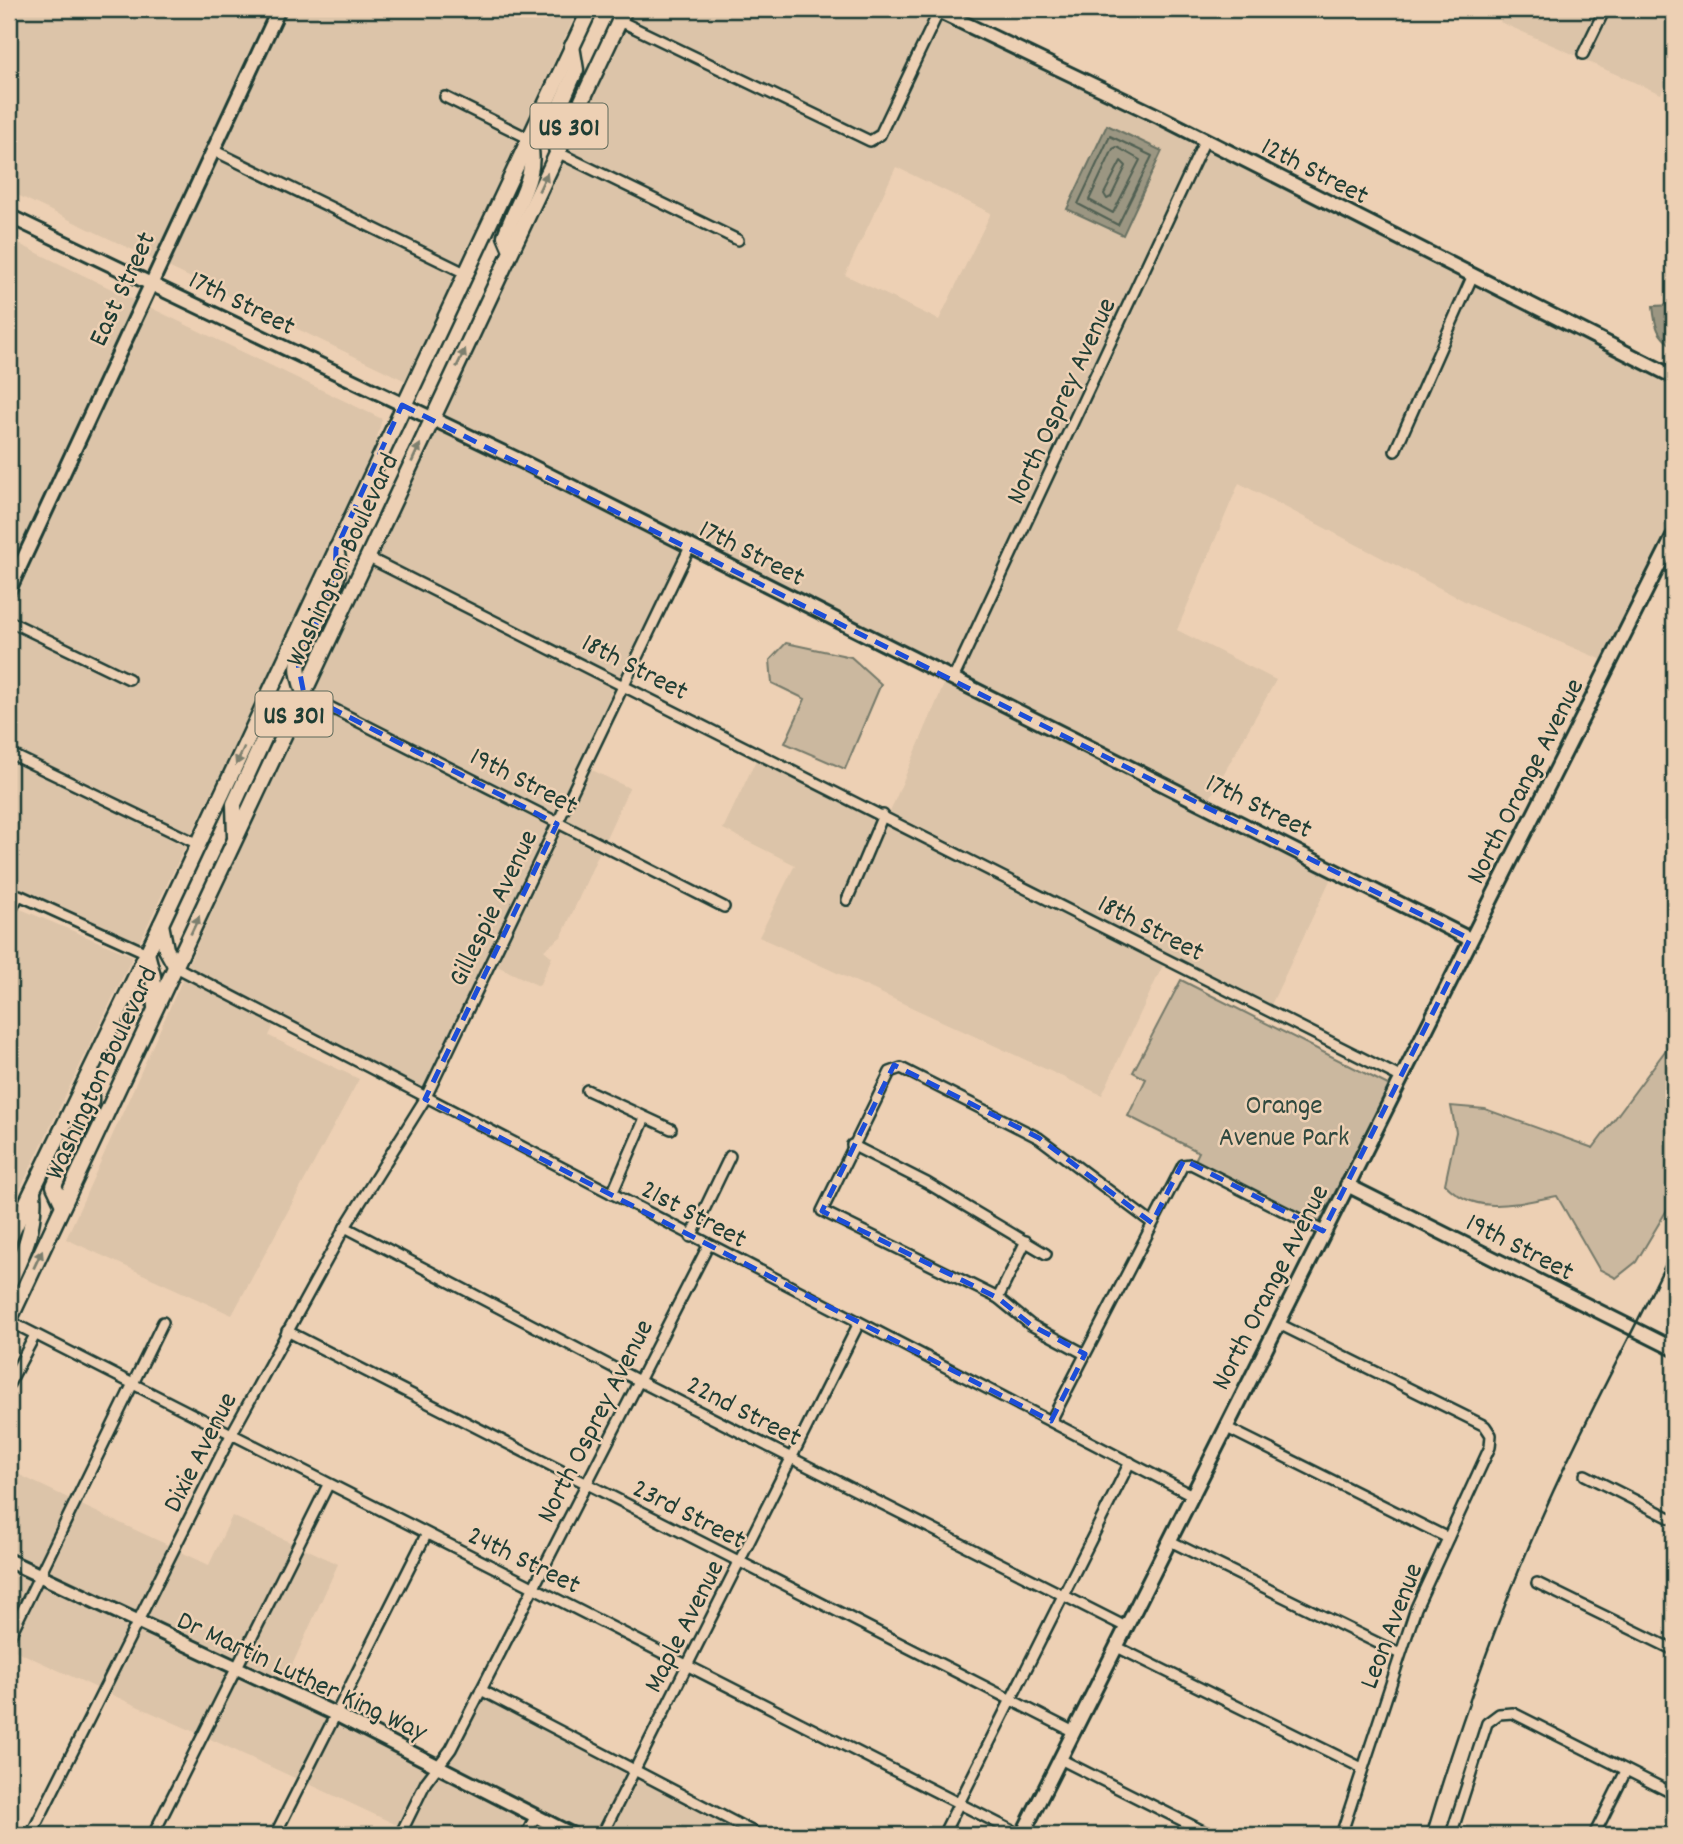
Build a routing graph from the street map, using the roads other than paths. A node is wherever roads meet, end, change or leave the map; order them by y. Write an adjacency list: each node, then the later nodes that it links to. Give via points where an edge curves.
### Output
1 (263, 9): 5 (street)
2 (590, 9): 7 (main road, Washington Boulevard / US 301)
3 (1605, 9): 8 (street)
4 (938, 10): 6 (street, via 875,139 857,137); 11 (street, 12th Street)
5 (278, 12): 12 (street, East Street)
6 (622, 15): 13 (main road, Washington Boulevard / US 301)
7 (572, 46): 10 (main road, Washington Boulevard / US 301); 13 (main road, via 576,70 551,126)
8 (1583, 54)
9 (445, 97): 10 (street)
10 (528, 138): 16 (main road, via 533,169 505,236); 17 (main road, Washington Boulevard / US 301)
11 (1205, 140): 18 (street, 12th Street); 31 (street, North Osprey Avenue)
12 (213, 150): 17 (street); 19 (street, East Street)
13 (557, 152): 15 (street); 16 (main road, Washington Boulevard / US 301, one-way to 13)
14 (9, 216): 19 (street, 17th Street)
15 (738, 240)
16 (511, 250): 22 (main road, Washington Boulevard / US 301, one-way to 16)
17 (465, 273): 21 (main road, Washington Boulevard / US 301)
18 (1473, 275): 20 (street, 12th Street); 23 (street)
19 (149, 283): 21 (street, 17th Street); 28 (street, East Street)
20 (1674, 377)
21 (402, 405): 22 (street, 17th Street); 26 (main road, Washington Boulevard / US 301)
22 (432, 419): 25 (street, 17th Street); 27 (main road, Washington Boulevard / US 301, one-way to 22)
23 (1395, 451)
24 (1674, 535): 44 (street, North Orange Avenue)
25 (690, 547): 31 (street, 17th Street); 32 (street, Gillespie Avenue)
26 (336, 549): 33 (main road, Washington Boulevard / US 301); 34 (main road, via 340,563 335,582 298,664)
27 (368, 556): 32 (street, 18th Street); 34 (main road, Washington Boulevard / US 301)
28 (9, 590)
29 (9, 621): 30 (street)
30 (130, 679)
31 (953, 679): 44 (street, 17th Street)
32 (622, 684): 36 (street, 18th Street); 37 (street, Gillespie Avenue)
33 (271, 690): 38 (main road, via 273,719 234,804); 39 (main road, Washington Boulevard / US 301, one-way to 39)
34 (304, 694): 37 (street, 19th Street); 38 (main road, Washington Boulevard / US 301)
35 (9, 754): 39 (street)
36 (883, 815): 40 (street); 49 (street, 18th Street)
37 (557, 824): 41 (street, 19th Street); 51 (street, Gillespie Avenue)
38 (236, 838): 46 (main road, Washington Boulevard / US 301, one-way to 38)
39 (198, 844): 43 (main road, Washington Boulevard / US 301)
40 (847, 900)
41 (724, 906)
42 (9, 914): 45 (street, via 19,895)
43 (161, 924): 45 (main road, Washington Boulevard / US 301); 46 (main road, via 166,949)
44 (1470, 939): 49 (street, North Orange Avenue)
45 (147, 953): 47 (main road); 48 (main road, Washington Boulevard / US 301)
46 (176, 967): 47 (main road, Washington Boulevard / US 301); 51 (street, 21st Street)
47 (155, 1009): 59 (main road, Washington Boulevard / US 301)
48 (91, 1070): 57 (main road, Washington Boulevard / US 301); 59 (main road, via 91,1102 54,1186)
49 (1400, 1077): 56 (street, North Orange Avenue)
50 (587, 1090): 52 (street)
51 (425, 1099): 58 (street, 21st Street); 61 (street, Dixie Avenue)
52 (645, 1118): 53 (street); 58 (street)
53 (671, 1129)
54 (852, 1145): 60 (street, via 894,1069 901,1068 1040,1138); 65 (street); 69 (street, via 822,1210)
55 (730, 1156): 63 (street)
56 (1347, 1185): 62 (street, North Orange Avenue); 76 (street, 19th Street)
57 (33, 1191): 64 (main road, Washington Boulevard / US 301); 68 (main road, via 31,1234)
58 (612, 1194): 63 (street, 21st Street)
59 (63, 1205): 70 (main road, Washington Boulevard / US 301, one-way to 59)
60 (1152, 1223): 62 (street, via 1179,1169 1186,1164); 77 (street)
61 (345, 1227): 74 (street, Dixie Avenue); 78 (street, 22nd Street)
62 (1323, 1231): 73 (street, North Orange Avenue)
63 (691, 1237): 66 (street, 21st Street)
64 (9, 1240)
65 (1026, 1241): 67 (street); 69 (street)
66 (708, 1246): 72 (street, 21st Street); 78 (street, North Osprey Avenue)
67 (1046, 1254)
68 (9, 1283)
69 (998, 1298): 77 (street, via 1031,1325)
70 (9, 1321): 75 (street, 24th Street)
71 (163, 1322): 80 (street)
72 (859, 1323): 81 (street, 21st Street); 84 (street, Maple Avenue)
73 (1277, 1323): 82 (street, North Orange Avenue); 92 (street, Leon Avenue, via 1485,1426 1491,1435 1490,1447)
74 (286, 1331): 83 (street, Dixie Avenue); 87 (street, 23rd Street)
75 (34, 1335): 79 (street); 80 (street, 24th Street)
76 (1674, 1349)
77 (1086, 1354): 81 (street)
78 (639, 1381): 84 (street, 22nd Street); 87 (street, North Osprey Avenue)
79 (9, 1384)
80 (132, 1385): 83 (street, 24th Street); 96 (street)
81 (1051, 1421): 85 (street, 21st Street)
82 (1225, 1427): 89 (street, North Orange Avenue); 92 (street)
83 (230, 1435): 88 (street, 24th Street); 100 (street, Dixie Avenue)
84 (791, 1458): 95 (street, Maple Avenue); 99 (street, 22nd Street)
85 (1130, 1462): 89 (street, 21st Street); 99 (street)
86 (1585, 1475): 90 (street)
87 (587, 1484): 95 (street, 23rd Street); 98 (street, North Osprey Avenue)
88 (328, 1485): 91 (street, 24th Street); 106 (street)
89 (1194, 1496): 93 (street, North Orange Avenue)
90 (1674, 1520)
91 (426, 1535): 98 (street, 24th Street); 110 (street)
92 (1448, 1538): 105 (street, Leon Avenue)
93 (1170, 1541): 101 (street, North Orange Avenue); 105 (street)
94 (9, 1561): 96 (street, Dr Martin Luther King Way)
95 (739, 1562): 107 (street, Maple Avenue); 109 (street, 23rd Street)
96 (38, 1576): 100 (street, Dr Martin Luther King Way); 102 (street)
97 (1537, 1583): 104 (street)
98 (533, 1587): 107 (street, 24th Street); 108 (street, North Osprey Avenue)
99 (1063, 1596): 101 (street, 22nd Street); 109 (street)
100 (137, 1623): 106 (street, Dr Martin Luther King Way); 120 (street, Dixie Avenue)
101 (1126, 1627): 103 (street, North Orange Avenue)
102 (9, 1638)
103 (1117, 1647): 111 (street, North Orange Avenue); 114 (street)
104 (1674, 1650)
105 (1400, 1654): 114 (street, Leon Avenue)
106 (235, 1666): 110 (street, Dr Martin Luther King Way); 121 (street)
107 (687, 1666): 116 (street, Maple Avenue); 118 (street, 24th Street)
108 (481, 1690): 113 (street, North Osprey Avenue); 116 (street)
109 (1011, 1700): 111 (street, 23rd Street); 118 (street)
110 (335, 1714): 113 (street, Dr Martin Luther King Way); 122 (street)
111 (1074, 1732): 112 (street, North Orange Avenue)
112 (1060, 1759): 129 (street, North Orange Avenue); 130 (street)
113 (438, 1765): 119 (street, Dr Martin Luther King Way); 123 (street, North Osprey Avenue)
114 (1362, 1768): 131 (street, Leon Avenue)
115 (1626, 1770): 117 (street); 132 (street, via 1513,1713 1499,1714 1487,1723); 133 (street)
116 (635, 1771): 126 (street, Maple Avenue); 127 (street)
117 (1674, 1794)
118 (959, 1804): 128 (street); 129 (street, 24th Street)
119 (535, 1817): 124 (street); 125 (street, Dr Martin Luther King Way)
120 (31, 1835)
121 (153, 1835)
122 (275, 1835)
123 (400, 1835)
124 (526, 1835)
125 (573, 1835)
126 (602, 1835)
127 (759, 1835)
128 (943, 1835)
129 (1022, 1835)
130 (1211, 1835)
131 (1341, 1835)
132 (1451, 1835)
133 (1594, 1835)

